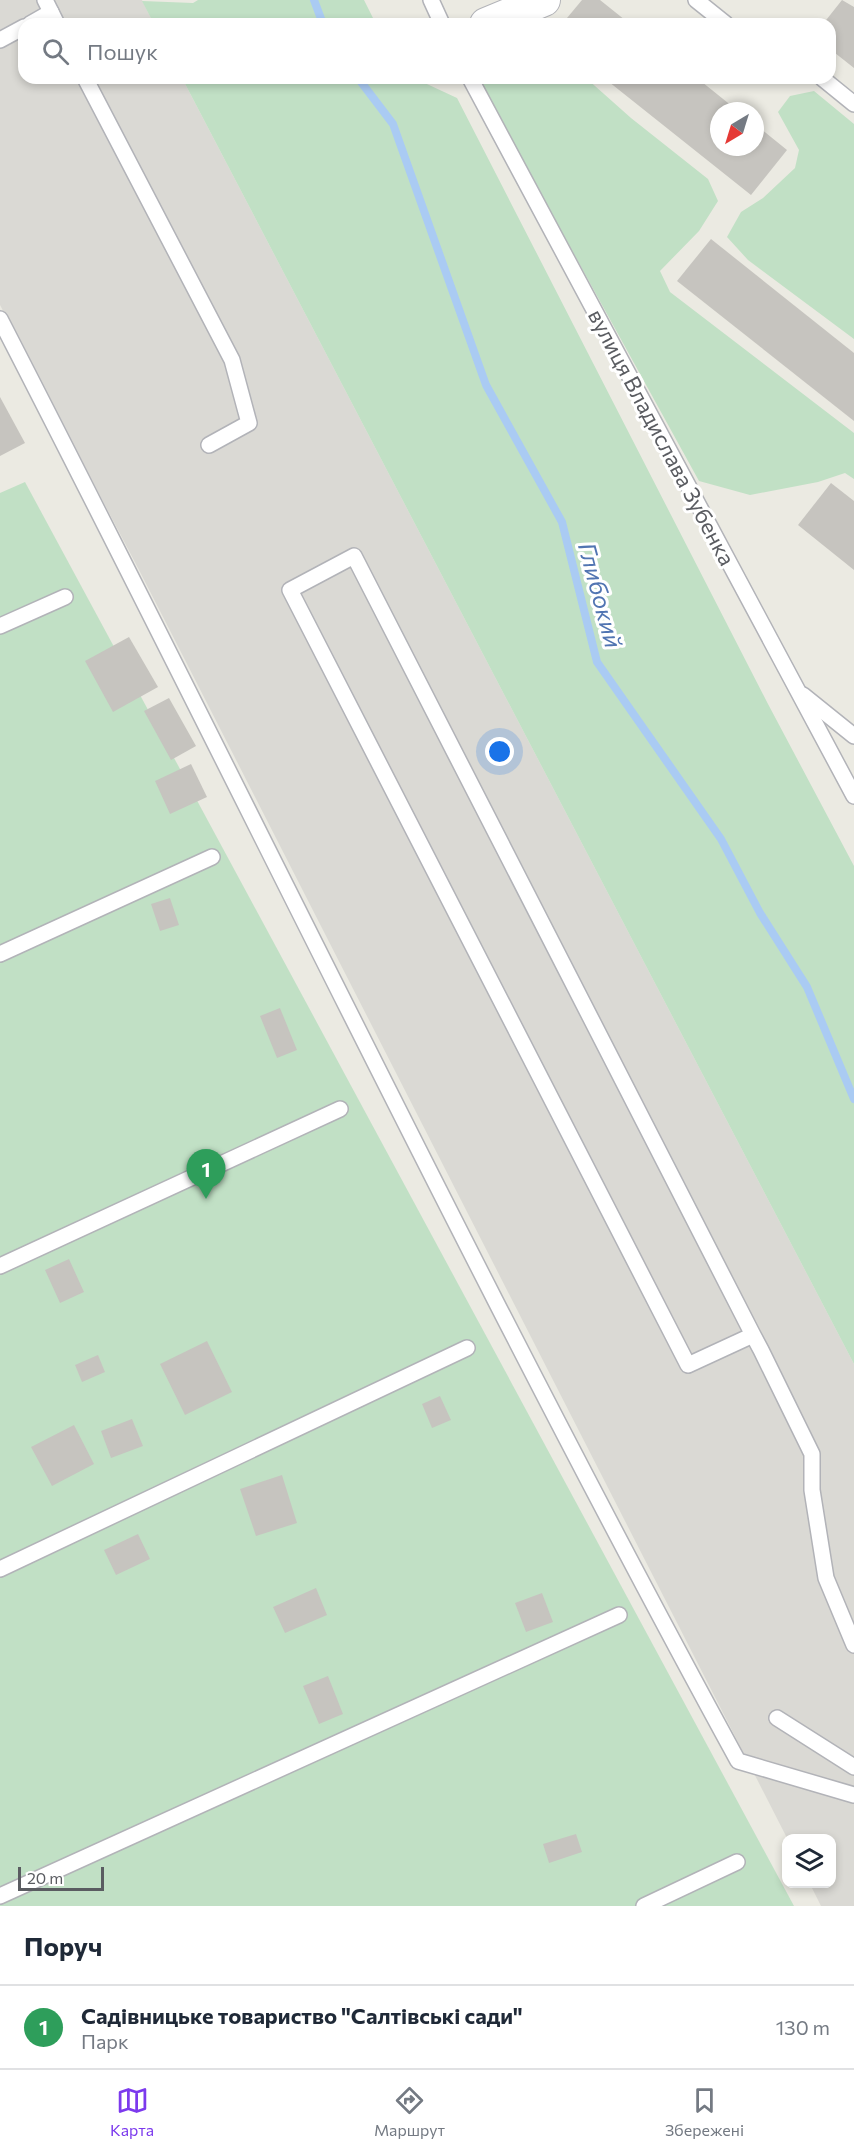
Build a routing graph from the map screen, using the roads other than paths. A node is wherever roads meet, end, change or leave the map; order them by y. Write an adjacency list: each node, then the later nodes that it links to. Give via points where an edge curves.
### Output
1 (431, 0): 4 (lane)
2 (544, 0): 5 (street)
3 (696, 0): 6 (lane)
4 (439, 18)
5 (500, 18)
6 (718, 18)
7 (18, 30): 8 (lane)
8 (0, 40)
9 (88, 84): 14 (lane, via 232,360 249,423)
10 (473, 84): 17 (lane, вулиця Владислава Зубенка)
11 (829, 84): 12 (lane)
12 (854, 104)
13 (0, 319): 31 (lane, via 424,1160 738,1761)
14 (209, 445)
15 (65, 597): 16 (lane)
16 (0, 626)
17 (798, 691): 18 (lane); 19 (lane, вулиця Владислава Зубенка)
18 (854, 736)
19 (854, 796)
20 (212, 857): 21 (lane)
21 (0, 954)
22 (340, 1109): 23 (lane)
23 (0, 1266)
24 (753, 1335): 24 (lane, via 354,556 290,590 688,1365); 28 (lane, via 812,1454 812,1490 826,1578)
25 (467, 1348): 26 (lane)
26 (0, 1569)
27 (618, 1615): 33 (lane)
28 (854, 1645)
29 (777, 1718): 30 (lane)
30 (854, 1767)
31 (854, 1796)
32 (738, 1862): 34 (lane)
33 (0, 1896)
34 (644, 1906)

